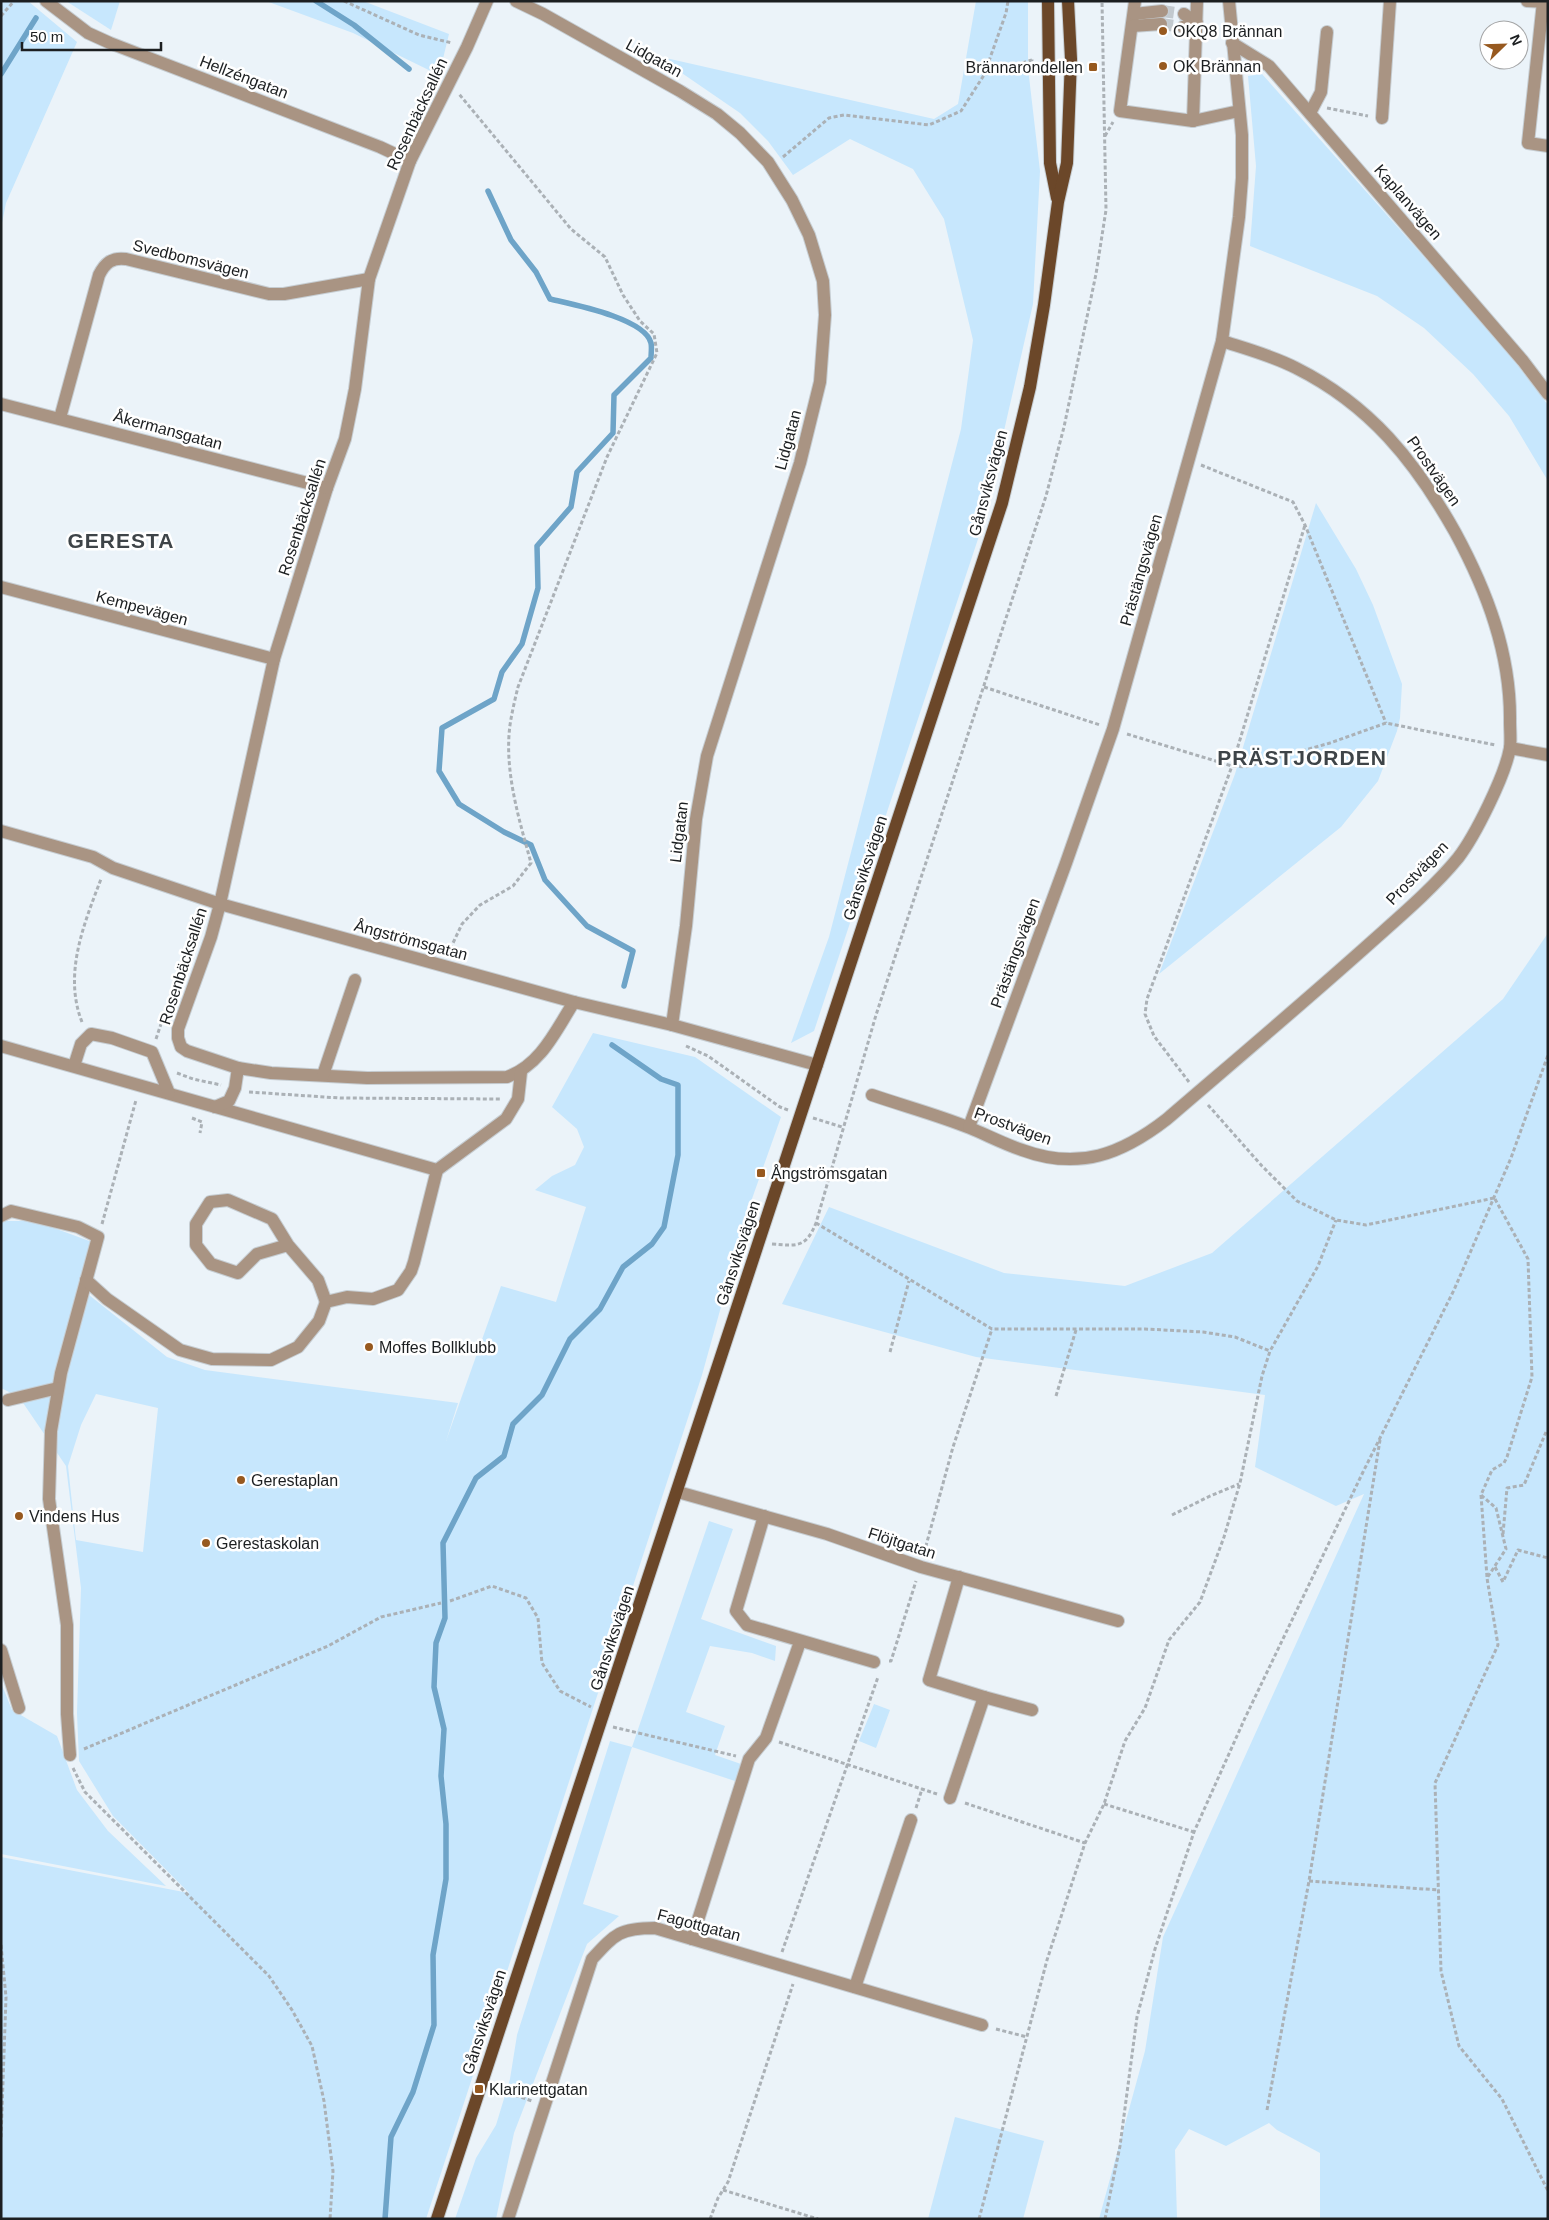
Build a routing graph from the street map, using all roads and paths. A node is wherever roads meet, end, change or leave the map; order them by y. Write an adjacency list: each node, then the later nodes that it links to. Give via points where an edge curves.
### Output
1 (14, 1): 16 (path)
2 (46, 1): 31 (street, Hellzéngatan, via 88,33 110,43)
3 (344, 1): 22 (path, via 419,34)
4 (487, 1): 22 (street, Rosenbäcksallén)
5 (516, 1): 32 (street, Lidgatan, via 717,114 740,133)
6 (1008, 1): 24 (path)
7 (1048, 1): 33 (main road, Gånsviksvägen, via 1050,163)
8 (1068, 1): 33 (main road, Gånsviksvägen, via 1071,59 1067,162)
9 (1102, 1): 44 (path, via 1106,210 1096,274 1046,496)
10 (1197, 1): 19 (street)
11 (1229, 1): 21 (street, Prästängsvägen)
12 (1390, 1): 28 (street)
13 (1527, 1): 14 (street)
14 (1546, 2): 30 (street, via 1528,143)
15 (1134, 14): 17 (street); 29 (street, via 1120,111)
16 (1, 16)
17 (1161, 17)
18 (1183, 21): 19 (street)
19 (1197, 30): 29 (street)
20 (1327, 32): 26 (street, via 1321,92)
21 (1232, 43): 26 (street, Kaplanvägen, via 1269,66); 27 (street, Prästängsvägen)
22 (467, 47): 25 (street, Rosenbäcksallén)
23 (1032, 50): 24 (path, via 1032,60)
24 (984, 75): 32 (path, via 961,111 929,125 844,115 829,118)
25 (450, 82): 31 (street, Rosenbäcksallén); 53 (path, via 571,229 605,257 622,295 640,321 654,334 657,354 608,457 518,687 510,726 510,765 531,863 514,886 480,905 462,924 453,943)
26 (1313, 109): 28 (path); 36 (street, Kaplanvägen)
27 (1239, 110): 29 (street); 35 (street, Prästängsvägen, via 1240,217)
28 (1382, 118)
29 (1193, 121)
30 (1548, 146)
31 (410, 160): 34 (street, Rosenbäcksallén)
32 (771, 167): 56 (street, Lidgatan, via 800,217 823,281 825,316 820,382 800,463 707,756 696,819)
33 (1058, 202): 62 (main road, Gånsviksvägen, via 1030,387 1002,504)
34 (369, 279): 38 (street, Svedbomsvägen, via 269,294 126,258 111,260 99,275); 40 (street, Rosenbäcksallén, via 345,439)
35 (1222, 341): 39 (street, Prästängsvägen); 47 (street, Prostvägen, via 1274,358 1329,386 1396,443 1417,470 1440,505 1488,599 1506,662)
36 (1548, 394)
37 (1, 404): 38 (street, Åkermansgatan)
38 (60, 418): 40 (street, Åkermansgatan)
39 (1188, 460): 41 (path, via 1293,502); 46 (street, Prästängsvägen)
40 (326, 488): 43 (street, Rosenbäcksallén)
41 (1305, 525): 45 (path); 49 (path)
42 (1, 588): 43 (street, Kempevägen)
43 (274, 659): 52 (street, Rosenbäcksallén)
44 (984, 687): 46 (path); 74 (path)
45 (1386, 723): 47 (path); 49 (path, via 1245,767)
46 (1113, 729): 49 (path); 75 (street, Prästängsvägen)
47 (1510, 748): 48 (street); 68 (street, Prostvägen, via 1487,806 1458,857 1412,905)
48 (1548, 755)
49 (1232, 766): 68 (path, via 1146,998 1145,1014 1154,1036)
50 (1, 831): 51 (street, Ångströmsgatan, via 93,857)
51 (106, 864): 52 (street, Ångströmsgatan); 57 (path, via 75,959 74,989 81,1021)
52 (220, 904): 53 (street, Ångströmsgatan); 63 (street, Rosenbäcksallén, via 212,937 178,1029 178,1038 187,1051)
53 (432, 962): 55 (street, Ångströmsgatan)
54 (355, 980): 65 (street)
55 (574, 1002): 56 (street, Ångströmsgatan); 64 (street, via 538,1058)
56 (672, 1025): 62 (street, Ångströmsgatan)
57 (91, 1034): 61 (street, via 82,1044); 67 (street, via 152,1052)
58 (681, 1044): 71 (path, via 708,1056 780,1107)
59 (1, 1046): 61 (street)
60 (1548, 1055): 78 (path)
61 (74, 1066): 66 (street)
62 (816, 1066): 83 (main road, Gånsviksvägen)
63 (238, 1068): 65 (street); 70 (street, via 230,1101)
64 (521, 1072): 65 (street, via 507,1077 460,1078); 77 (street, via 518,1099 506,1119)
65 (323, 1076)
66 (140, 1087): 67 (street); 82 (path)
67 (169, 1093): 70 (street)
68 (1198, 1093): 75 (street, Prostvägen, via 1142,1139 1111,1153 1082,1158 1054,1158 1023,1151); 80 (path, via 1297,1201)
69 (872, 1095): 75 (street, Prostvägen)
70 (215, 1107): 77 (street)
71 (791, 1111)
72 (186, 1116): 76 (path, via 202,1122)
73 (813, 1118): 74 (path)
74 (842, 1127): 81 (path)
75 (968, 1127)
76 (200, 1133)
77 (437, 1170): 87 (street, via 414,1262 398,1290 373,1299 347,1297)
78 (1495, 1198): 80 (path, via 1366,1225); 96 (path, via 1454,1290); 99 (path, via 1528,1258 1532,1377 1507,1457 1504,1463 1492,1470)
79 (1, 1216): 82 (street, via 11,1211 78,1227)
80 (1336, 1220): 90 (path, via 1318,1266)
81 (816, 1223): 83 (path, via 803,1243 794,1246); 86 (path)
82 (98, 1237): 85 (street)
83 (759, 1243): 98 (main road, Gånsviksvägen)
84 (288, 1245): 84 (street, via 272,1219 228,1200 210,1202 196,1224 196,1245 211,1264 238,1273 257,1254); 87 (street, via 318,1280)
85 (86, 1280): 87 (street, via 107,1299 180,1350 212,1359 272,1360 298,1347 319,1321); 92 (street)
86 (909, 1281): 88 (path); 91 (path)
87 (326, 1302)
88 (992, 1329): 89 (path); 105 (path, via 953,1447)
89 (1076, 1330): 90 (path, via 1203,1332 1235,1337); 93 (path)
90 (1270, 1351): 97 (path)
91 (890, 1352)
92 (58, 1388): 94 (street); 119 (street, via 51,1432 49,1499 67,1625)
93 (1056, 1396)
94 (8, 1400)
95 (1546, 1432): 102 (path, via 1524,1485 1507,1488)
96 (1380, 1437): 125 (path, via 1249,1709); 126 (path)
97 (1240, 1484): 100 (path); 123 (path, via 1200,1602 1169,1640 1145,1708 1125,1741)
98 (678, 1492): 101 (street, Flöjtgatan); 117 (main road, Gånsviksvägen)
99 (1481, 1495): 102 (path, via 1496,1508); 107 (path)
100 (1172, 1515)
101 (764, 1516): 105 (street, Flöjtgatan); 111 (street, via 736,1611 747,1625)
102 (1503, 1537): 104 (path, via 1506,1549)
103 (1548, 1558): 104 (path, via 1518,1550 1503,1582)
104 (1495, 1566): 107 (path)
105 (921, 1567): 106 (street, Flöjtgatan); 113 (path, via 891,1661)
106 (959, 1577): 110 (street, Flöjtgatan); 114 (street, via 929,1680)
107 (1487, 1578): 127 (path, via 1498,1646 1435,1784)
108 (450, 1601): 117 (path, via 492,1586 526,1598 538,1618 542,1663 560,1691 592,1707)
109 (440, 1603): 119 (path, via 381,1616 328,1646)
110 (1118, 1622)
111 (800, 1642): 113 (street); 118 (street)
112 (1, 1650): 115 (street)
113 (874, 1662): 121 (path, via 878,1676)
114 (984, 1696): 116 (street); 122 (street)
115 (19, 1708)
116 (1032, 1710)
117 (601, 1723): 120 (path, via 619,1730); 142 (main road, Gånsviksvägen)
118 (766, 1738): 120 (street); 121 (path)
119 (70, 1755): 141 (path, via 85,1792 270,1976 292,2010 312,2046 324,2101 333,2171)
120 (749, 1759): 128 (street)
121 (846, 1764): 130 (path)
122 (950, 1798)
123 (1104, 1804): 125 (path); 134 (path, via 1085,1842 1047,1960)
124 (911, 1820): 132 (street)
125 (1194, 1832): 147 (path, via 1137,2017 1120,2146)
126 (1310, 1881): 127 (path); 137 (path)
127 (1438, 1890): 140 (path, via 1441,1971 1459,2046 1502,2099)
128 (692, 1939): 130 (street, Fagottgatan); 136 (street, Fagottgatan, via 655,1928 633,1928 614,1936 592,1959)
129 (1, 1945): 138 (path, via 6,1996)
130 (778, 1964): 131 (street, Fagottgatan)
131 (798, 1970): 132 (street, Fagottgatan); 139 (path)
132 (855, 1987): 133 (street, Fagottgatan)
133 (982, 2025): 134 (path)
134 (1027, 2037): 146 (path)
135 (503, 2091): 136 (path)
136 (544, 2106): 143 (street, Fagottgatan)
137 (1266, 2110)
138 (1, 2138)
139 (723, 2190): 144 (path); 145 (path)
140 (1548, 2191)
141 (330, 2219)
142 (437, 2219)
143 (508, 2219)
144 (710, 2219)
145 (818, 2219)
146 (979, 2219)
147 (1105, 2219)

